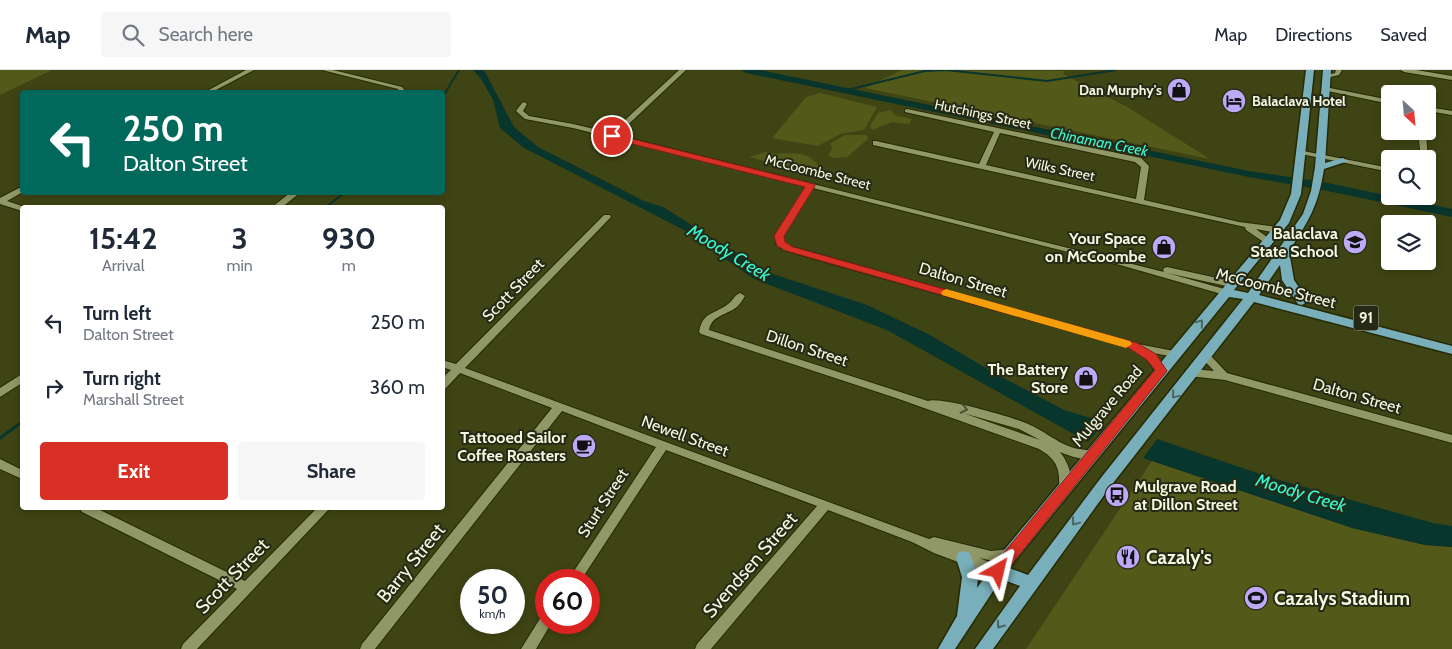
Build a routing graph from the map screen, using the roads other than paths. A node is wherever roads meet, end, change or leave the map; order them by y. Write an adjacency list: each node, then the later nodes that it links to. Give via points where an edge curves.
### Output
1 (251, 70): 10 (street)
2 (325, 70): 11 (street)
3 (683, 70): 18 (street)
4 (1310, 70): 20 (main road, Mulgrave Road)
5 (1339, 70): 7 (street, via 1337,74)
6 (1404, 70): 8 (street)
7 (1327, 73): 9 (main road)
8 (1452, 78)
9 (1325, 89): 12 (street); 21 (main road)
10 (212, 90)
11 (402, 90)
12 (1381, 100)
13 (524, 104): 18 (street, McCoombe Street, via 519,111 524,117)
14 (1436, 110): 16 (street)
15 (907, 111): 17 (street, Hutchings Street)
16 (1452, 113)
17 (998, 130): 23 (street); 29 (street, Hutchings Street, via 1142,162 1145,166)
18 (612, 136): 25 (street, McCoombe Street)
19 (876, 143): 23 (street, Wilks Street)
20 (1301, 152): 21 (street); 34 (main road, Mulgrave Road, via 1292,207)
21 (1320, 161): 22 (main road); 36 (main road, via 1308,214)
22 (1343, 161): 24 (street)
23 (982, 166): 29 (street, Wilks Street)
24 (1381, 168)
25 (810, 186): 37 (street, McCoombe Street); 42 (street, Dalton Street, via 779,236 780,244 795,251)
26 (20, 191): 28 (street)
27 (293, 195): 30 (street)
28 (0, 201): 31 (street)
29 (1140, 201): 33 (street, Wilks Street)
30 (279, 205)
31 (20, 208)
32 (607, 217): 47 (street, Scott Street)
33 (1239, 224): 34 (street, Wilks Street); 35 (street, Wilks Street)
34 (1278, 230): 35 (main road, Mulgrave Road)
35 (1268, 242): 37 (main road, Mulgrave Road)
36 (1284, 252): 39 (main road); 40 (main road, via 1288,280)
37 (1228, 288): 39 (main road, McCoombe Street / 91); 44 (main road, Mulgrave Road, one-way to 37)
38 (740, 296): 55 (street, Dillon Street, via 731,308 711,316 704,332)
39 (1251, 298): 40 (main road, McCoombe Street / 91); 43 (main road, McCoombe Street / 91, via 1263,306 1337,324 1354,324); 45 (main road)
40 (1302, 301): 41 (main road, McCoombe Street / 91)
41 (1452, 341)
42 (1138, 347): 44 (street, Dalton Street); 48 (street, Dalton Street, via 1152,357)
43 (1452, 350)
44 (1175, 354): 48 (main road, Mulgrave Road)
45 (1206, 357): 49 (main road); 50 (street, Dalton Street)
46 (445, 364): 47 (street, Newell Street)
47 (458, 369): 52 (street, Scott Street); 54 (street, Newell Street)
48 (1161, 371): 58 (main road, Mulgrave Road)
49 (1193, 373): 50 (street, Dalton Street); 70 (main road, one-way to 70, via 1121,461)
50 (1225, 376): 56 (street, Dalton Street)
51 (20, 379): 53 (street)
52 (445, 382)
53 (0, 393)
54 (559, 407): 57 (street, Newell Street); 75 (street, Barry Street)
55 (1031, 436): 58 (street, Dillon Street, via 1062,450); 61 (street, Dillon Street, via 1058,457 1065,469)
56 (1452, 439)
57 (663, 446): 62 (street, Newell Street); 68 (street, Sturt Street)
58 (1090, 455): 61 (main road, Mulgrave Road)
59 (0, 464): 60 (street)
60 (20, 475)
61 (1065, 486): 66 (main road, Mulgrave Road)
62 (825, 505): 65 (street, Newell Street); 77 (street, Svendsen Street)
63 (90, 510): 71 (street)
64 (322, 510): 71 (street, Scott Street)
65 (916, 538): 66 (street, Newell Street, via 990,556); 67 (street, Newell Street)
66 (1010, 554): 69 (main road, Mulgrave Road)
67 (964, 558): 69 (street, Newell Street); 72 (main road, via 970,578)
68 (581, 569)
69 (998, 571): 70 (main road); 72 (main road, Mulgrave Road)
70 (1031, 583): 79 (main road, one-way to 79)
71 (246, 588): 74 (street, Scott Street)
72 (965, 618): 78 (main road, Mulgrave Road)
73 (538, 634): 76 (street)
74 (188, 649)
75 (367, 649)
76 (528, 649)
77 (702, 649)
78 (946, 649)
79 (983, 649)

